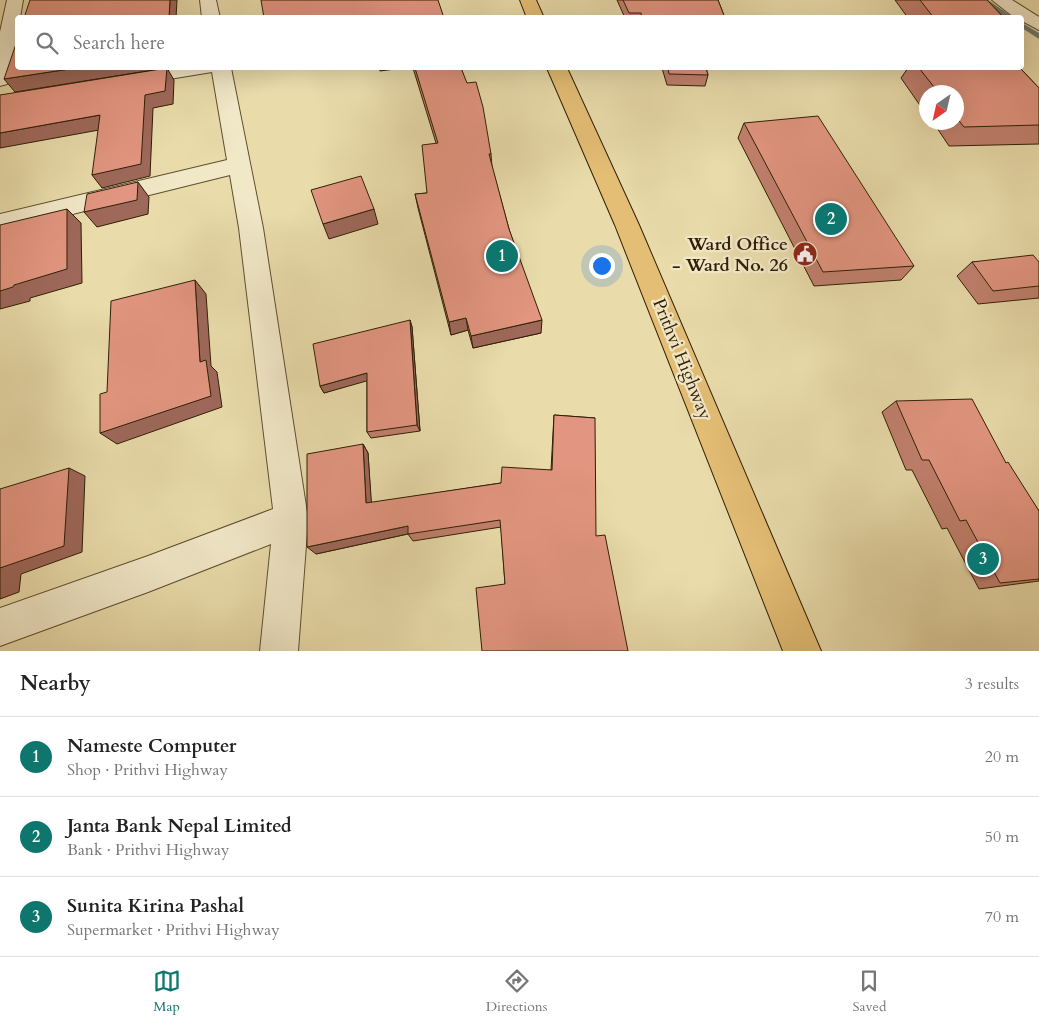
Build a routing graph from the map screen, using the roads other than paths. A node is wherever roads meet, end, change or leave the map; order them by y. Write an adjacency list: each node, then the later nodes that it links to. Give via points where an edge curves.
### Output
1 (14, 0): 13 (street)
2 (208, 0): 5 (street)
3 (528, 0): 6 (highway)
4 (1000, 0): 7 (street)
5 (210, 15)
6 (535, 15)
7 (1023, 15)
8 (1024, 15): 9 (street)
9 (1039, 25)
10 (193, 70): 14 (street)
11 (220, 70): 15 (street)
12 (559, 70): 20 (highway, Prithvi Highway, via 627,225)
13 (0, 80)
14 (112, 83)
15 (239, 165): 16 (street); 17 (street, via 251,228)
16 (0, 223)
17 (291, 519): 18 (street); 19 (street)
18 (0, 628)
19 (278, 651)
20 (802, 651)

